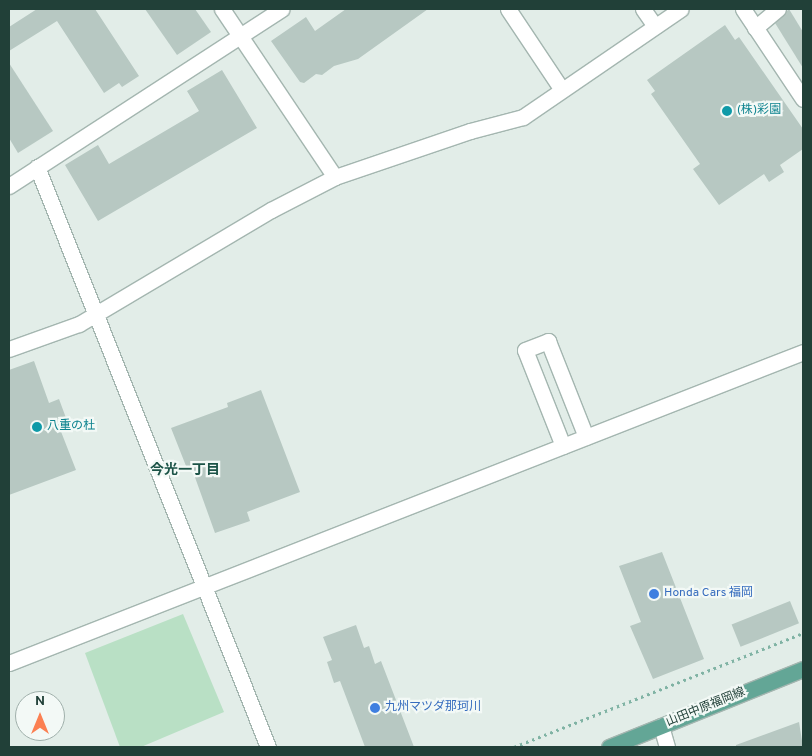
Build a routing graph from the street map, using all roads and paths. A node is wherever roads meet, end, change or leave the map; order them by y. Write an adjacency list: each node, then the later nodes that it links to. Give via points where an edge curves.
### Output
1 (222, 9): 10 (street)
2 (282, 9): 10 (street)
3 (508, 9): 11 (street)
4 (643, 9): 8 (street)
5 (681, 9): 8 (street)
6 (743, 9): 9 (street)
7 (778, 9): 9 (street)
8 (655, 26): 11 (street)
9 (755, 28): 12 (street)
10 (240, 36): 13 (street); 14 (street)
11 (562, 90): 14 (street, via 524,117 470,131)
12 (803, 99)
13 (37, 167): 15 (street); 16 (street)
14 (335, 177): 16 (street, via 271,210)
15 (9, 186)
16 (96, 315): 17 (street); 21 (street)
17 (9, 349)
18 (803, 352): 19 (street)
19 (586, 437): 20 (street); 20 (street, via 548,341 526,350)
20 (563, 446): 21 (street)
21 (204, 586): 23 (street); 26 (street)
22 (803, 633): 27 (path)
23 (9, 663)
24 (803, 669): 25 (main road, 山田中原福岡線)
25 (661, 726): 28 (main road, 山田中原福岡線); 29 (street)
26 (268, 747)
27 (514, 747)
28 (609, 747)
29 (667, 747)

